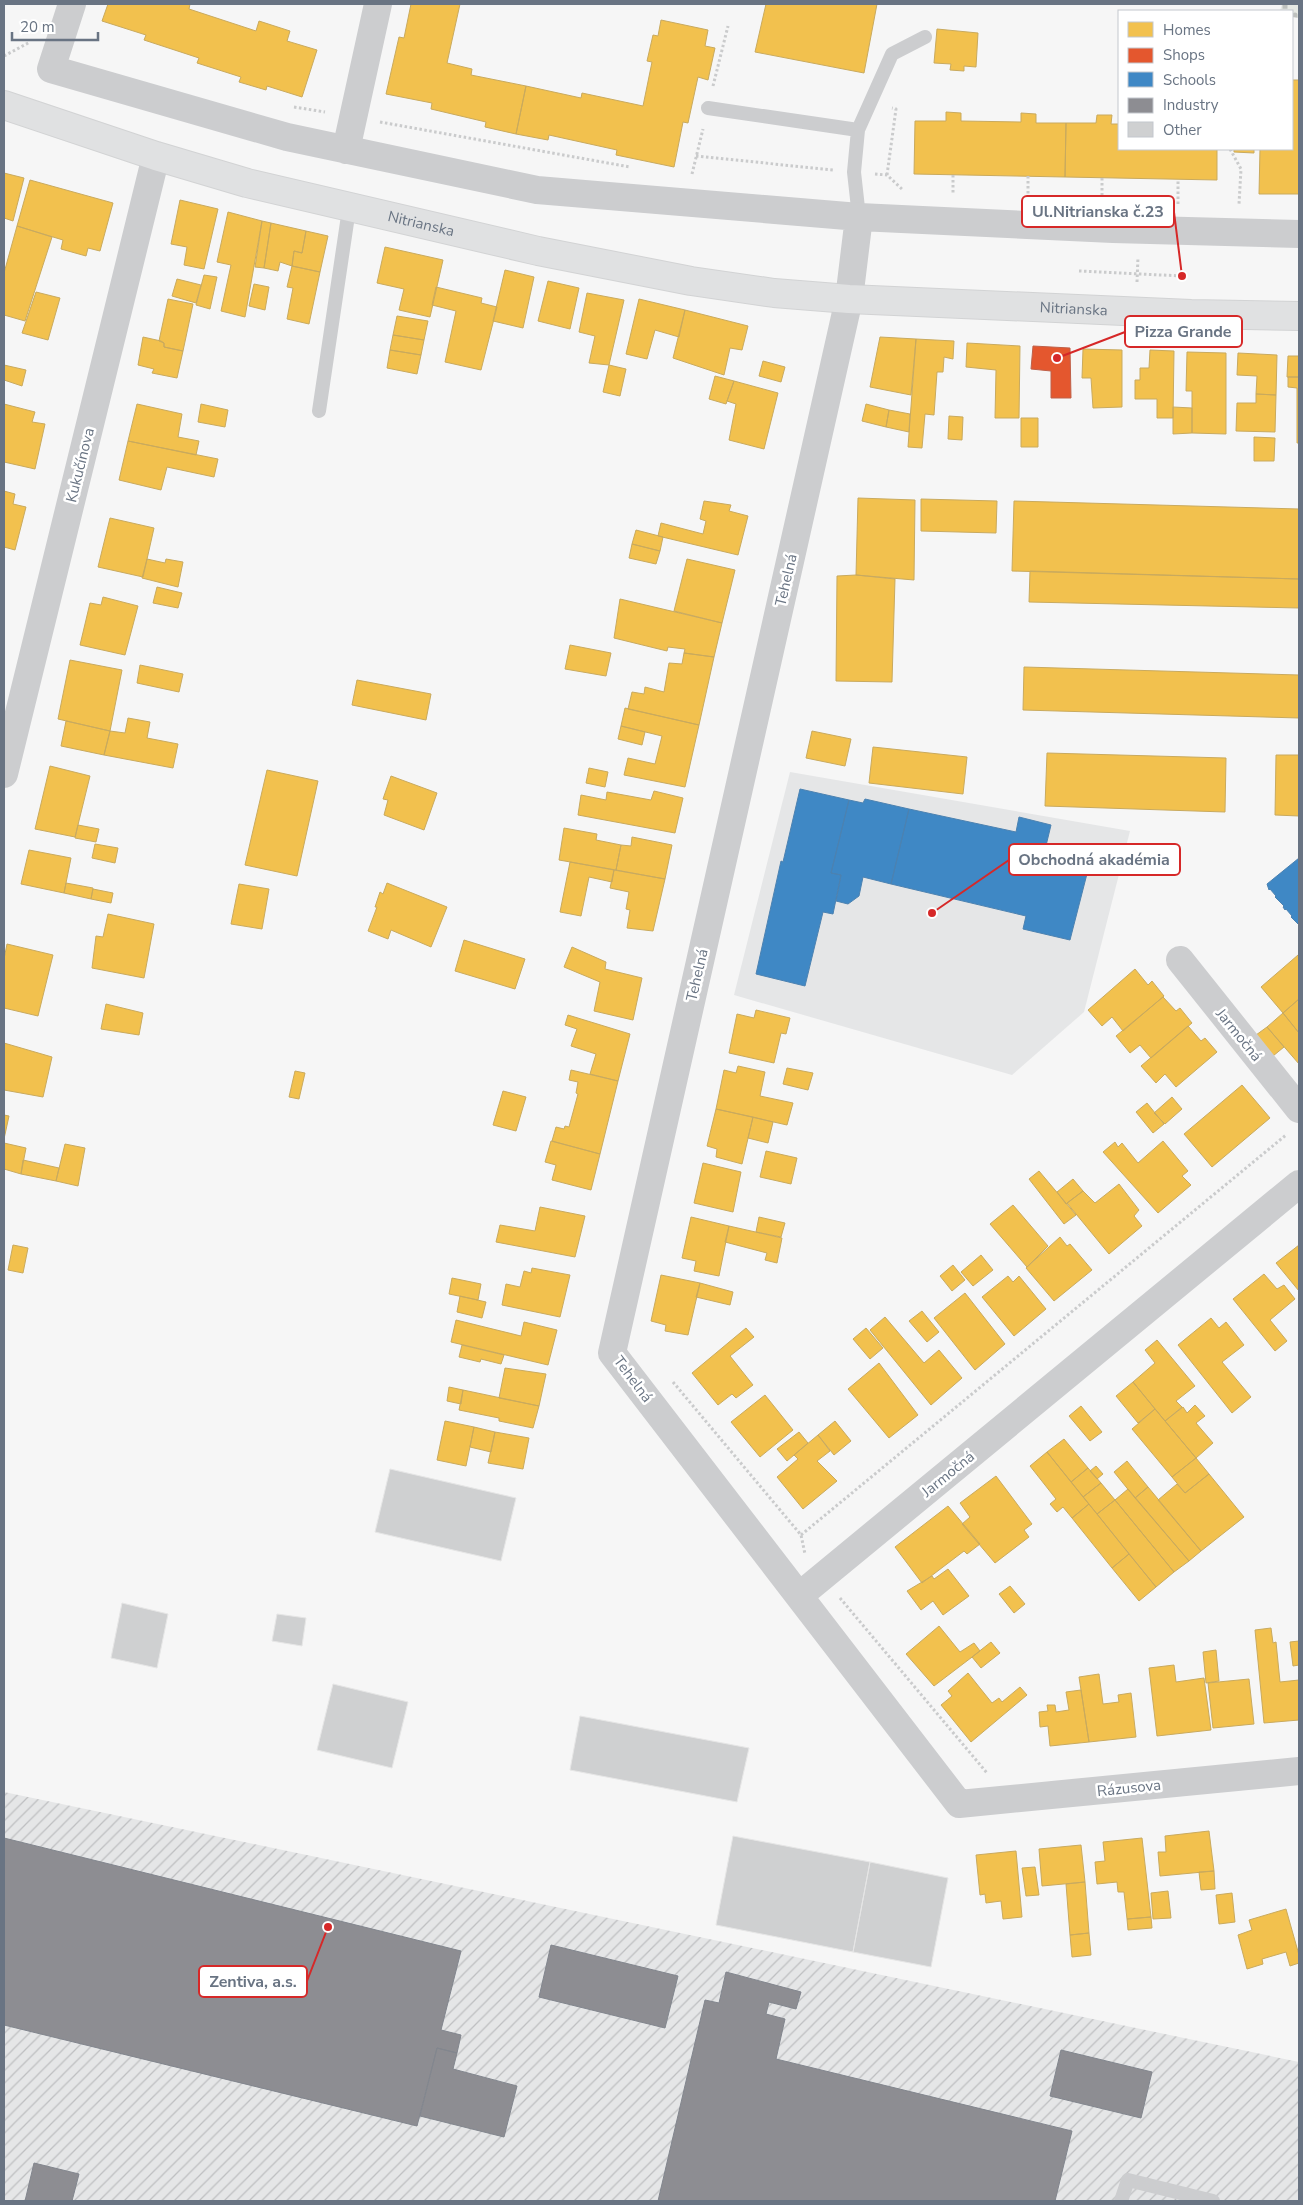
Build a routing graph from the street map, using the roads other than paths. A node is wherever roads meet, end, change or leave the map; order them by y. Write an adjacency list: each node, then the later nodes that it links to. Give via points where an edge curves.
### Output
1 (72, 4): 7 (street, via 51,69 287,137)
2 (378, 4): 7 (street)
3 (925, 37): 6 (lane, via 892,54)
4 (4, 105): 8 (main road, Nitrianska)
5 (708, 108): 6 (lane)
6 (858, 130): 10 (lane, via 854,172)
7 (346, 150): 10 (street, via 537,190)
8 (156, 156): 9 (main road, Nitrianska, via 247,184); 15 (street, Kukučínova)
9 (349, 209): 12 (main road, Nitrianska, via 538,252 672,278 774,293); 14 (lane)
10 (859, 217): 11 (street); 12 (street)
11 (1299, 234)
12 (849, 299): 13 (main road, Nitrianska); 19 (street, Tehelná, via 612,1353)
13 (1299, 316)
14 (319, 411)
15 (4, 774)
16 (1180, 960): 17 (street, Jarmočná)
17 (1295, 1120)
18 (1299, 1184): 19 (street, Jarmočná)
19 (799, 1596): 20 (street, Rázusova, via 958,1804)
20 (1299, 1771)
21 (1121, 2201): 22 (lane, via 1128,2180)
22 (1213, 2201)

